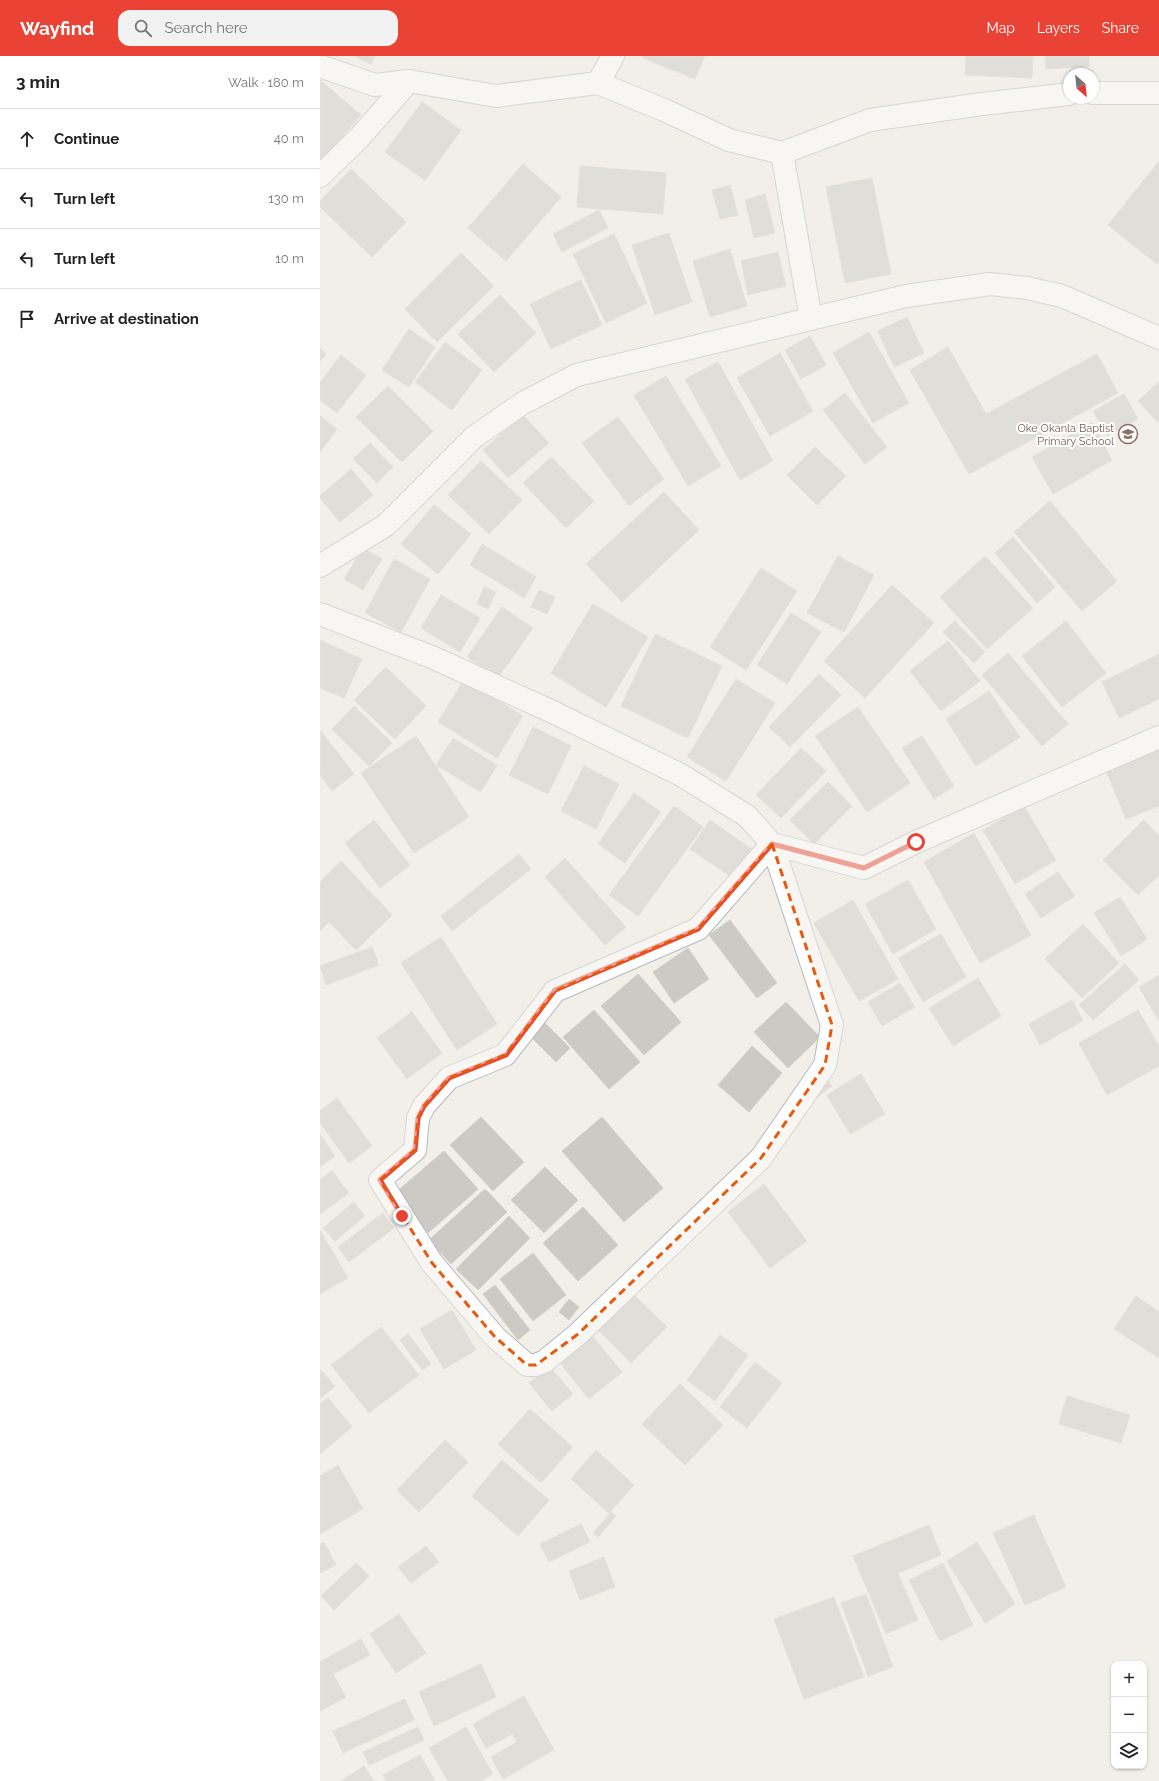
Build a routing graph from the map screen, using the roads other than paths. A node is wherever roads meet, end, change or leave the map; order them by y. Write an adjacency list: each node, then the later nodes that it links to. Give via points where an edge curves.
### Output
1 (613, 56): 4 (street)
2 (320, 66): 3 (street, via 375,85)
3 (410, 81): 4 (street, via 496,96); 9 (street, via 359,138)
4 (598, 84): 8 (street, via 664,110 729,140)
5 (1099, 93): 6 (street)
6 (1159, 93)
7 (1063, 95): 8 (street, via 870,120)
8 (782, 153): 10 (street)
9 (320, 176)
10 (811, 320): 11 (street, via 906,296 990,284 1027,288 1062,296); 12 (street, via 577,375 523,403 474,437 386,525)
11 (1159, 338)
12 (320, 566)
13 (320, 614): 15 (street, via 434,658 555,713 681,775 747,816)
14 (1159, 737): 15 (street, via 916,842 864,868)
15 (772, 844): 15 (street, via 832,1025 825,1065 761,1158 578,1334 545,1361 536,1366 526,1365 495,1336 432,1263 380,1180 415,1150 418,1118 424,1106 449,1078 506,1055 555,990 698,929)

